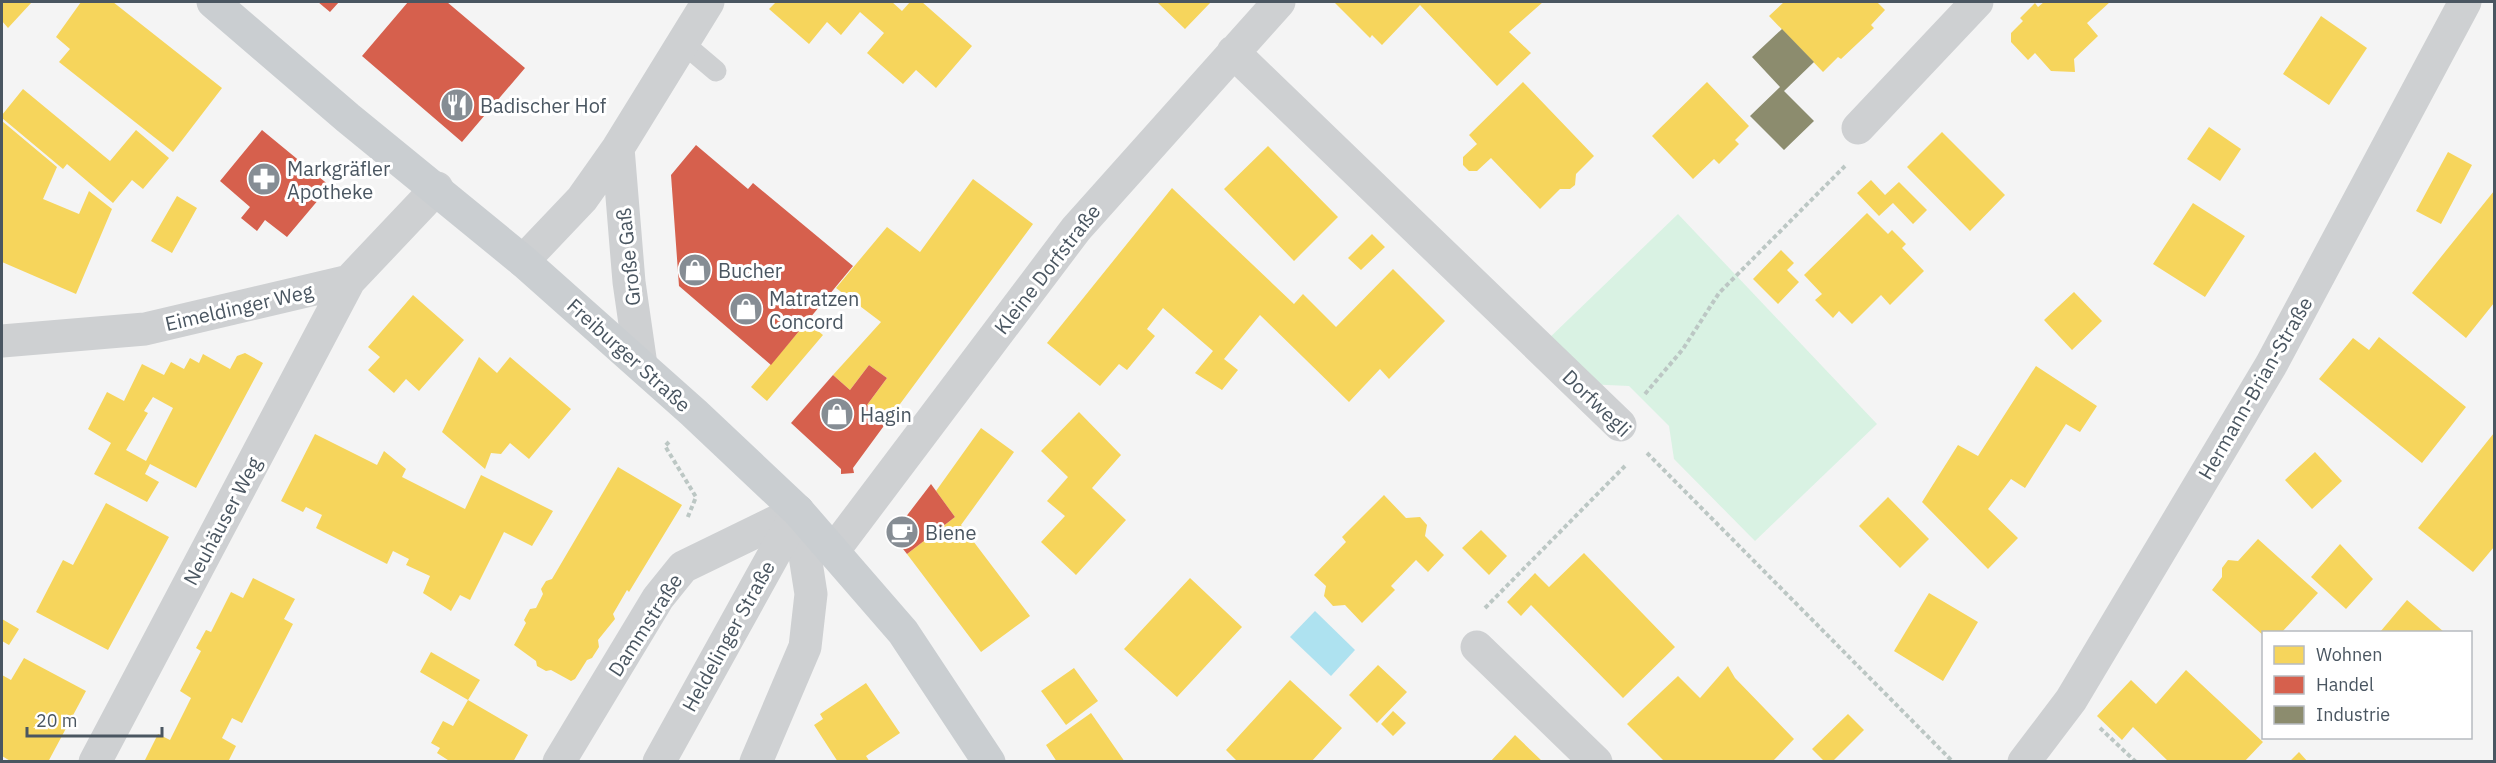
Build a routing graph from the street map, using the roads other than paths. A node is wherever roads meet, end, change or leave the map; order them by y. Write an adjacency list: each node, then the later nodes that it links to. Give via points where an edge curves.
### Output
1 (213, 2): 11 (main road, Freiburger Straße, via 348,118)
2 (708, 2): 6 (street)
3 (1279, 2): 7 (street, Kleine Dorfstraße)
4 (1977, 2): 9 (street)
5 (2466, 2): 26 (street, Hermann-Brian-Straße, via 2271,365 2071,700)
6 (683, 43): 8 (lane); 10 (street)
7 (1233, 52): 16 (street, Dorfwegli); 18 (street, Kleine Dorfstraße, via 1076,229)
8 (716, 71)
9 (1858, 128)
10 (618, 148): 12 (street, via 582,199); 15 (street, Große Gaß, via 629,282)
11 (437, 188): 12 (main road, Freiburger Straße); 13 (street)
12 (523, 261): 15 (main road, Freiburger Straße)
13 (349, 281): 14 (street, Eimeldinger Weg, via 145,329); 20 (street, Neuhäuser Weg)
14 (2, 341)
15 (641, 365): 17 (main road, Freiburger Straße)
16 (1620, 425)
17 (798, 511): 18 (main road, Freiburger Straße); 21 (street, Dammstraße, via 683,567 658,598); 22 (street, Heldelinger Straße); 23 (street, via 811,594 805,646)
18 (834, 550): 24 (main road, Freiburger Straße, via 916,649)
19 (1477, 647): 25 (street)
20 (95, 762)
21 (559, 762)
22 (659, 762)
23 (756, 762)
24 (989, 762)
25 (1596, 762)
26 (2024, 762)

